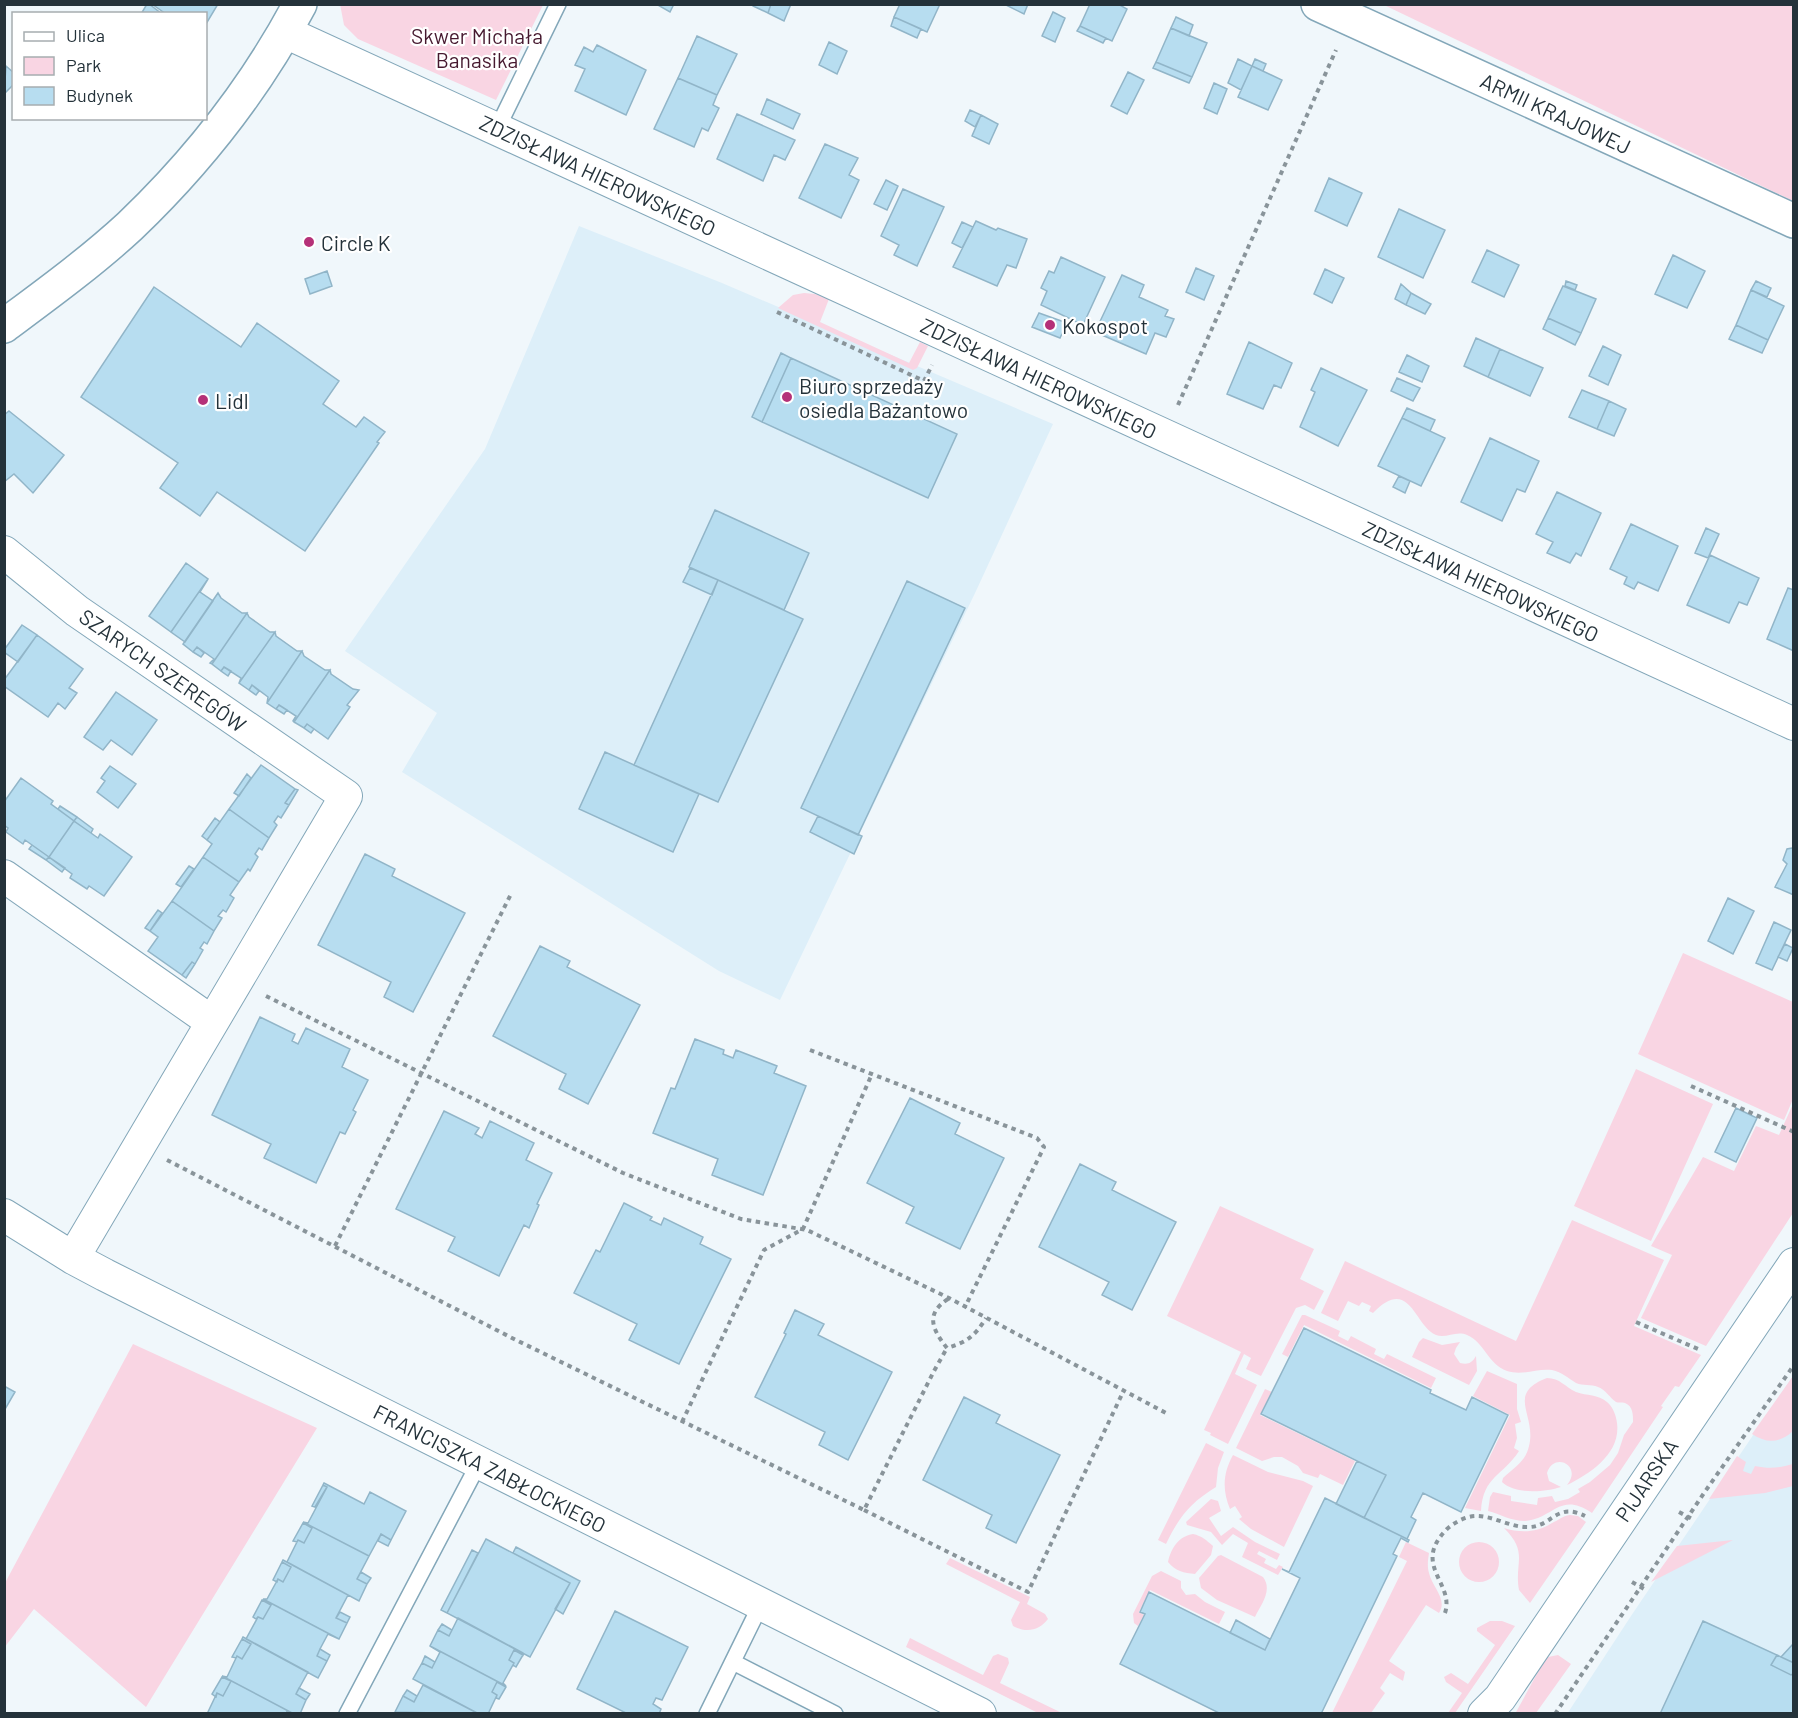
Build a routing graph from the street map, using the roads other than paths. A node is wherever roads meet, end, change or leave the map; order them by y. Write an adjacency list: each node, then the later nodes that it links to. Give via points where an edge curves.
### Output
1 (558, 4): 4 (lane)
2 (1318, 4): 5 (street, ARMII KRAJOWEJ)
3 (292, 18): 4 (street, ZDZISŁAWA HIEROWSKIEGO); 6 (street, via 242,98 170,186 76,272)
4 (497, 129): 8 (street, ZDZISŁAWA HIEROWSKIEGO)
5 (1794, 221)
6 (4, 326)
7 (4, 552): 10 (street, SZARYCH SZEREGÓW, via 77,611 345,796)
8 (1794, 724)
9 (4, 876): 10 (street)
10 (212, 1022): 12 (street)
11 (4, 1215): 12 (street, FRANCISZKA ZABŁOCKIEGO)
12 (73, 1258): 14 (street, FRANCISZKA ZABŁOCKIEGO)
13 (1794, 1264): 17 (street, PIJARSKA)
14 (479, 1463): 15 (street, FRANCISZKA ZABŁOCKIEGO); 18 (lane)
15 (761, 1604): 16 (lane); 21 (street, FRANCISZKA ZABŁOCKIEGO)
16 (733, 1662): 19 (lane); 20 (lane)
17 (1493, 1708)
18 (347, 1713)
19 (707, 1713)
20 (835, 1713)
21 (980, 1713)

